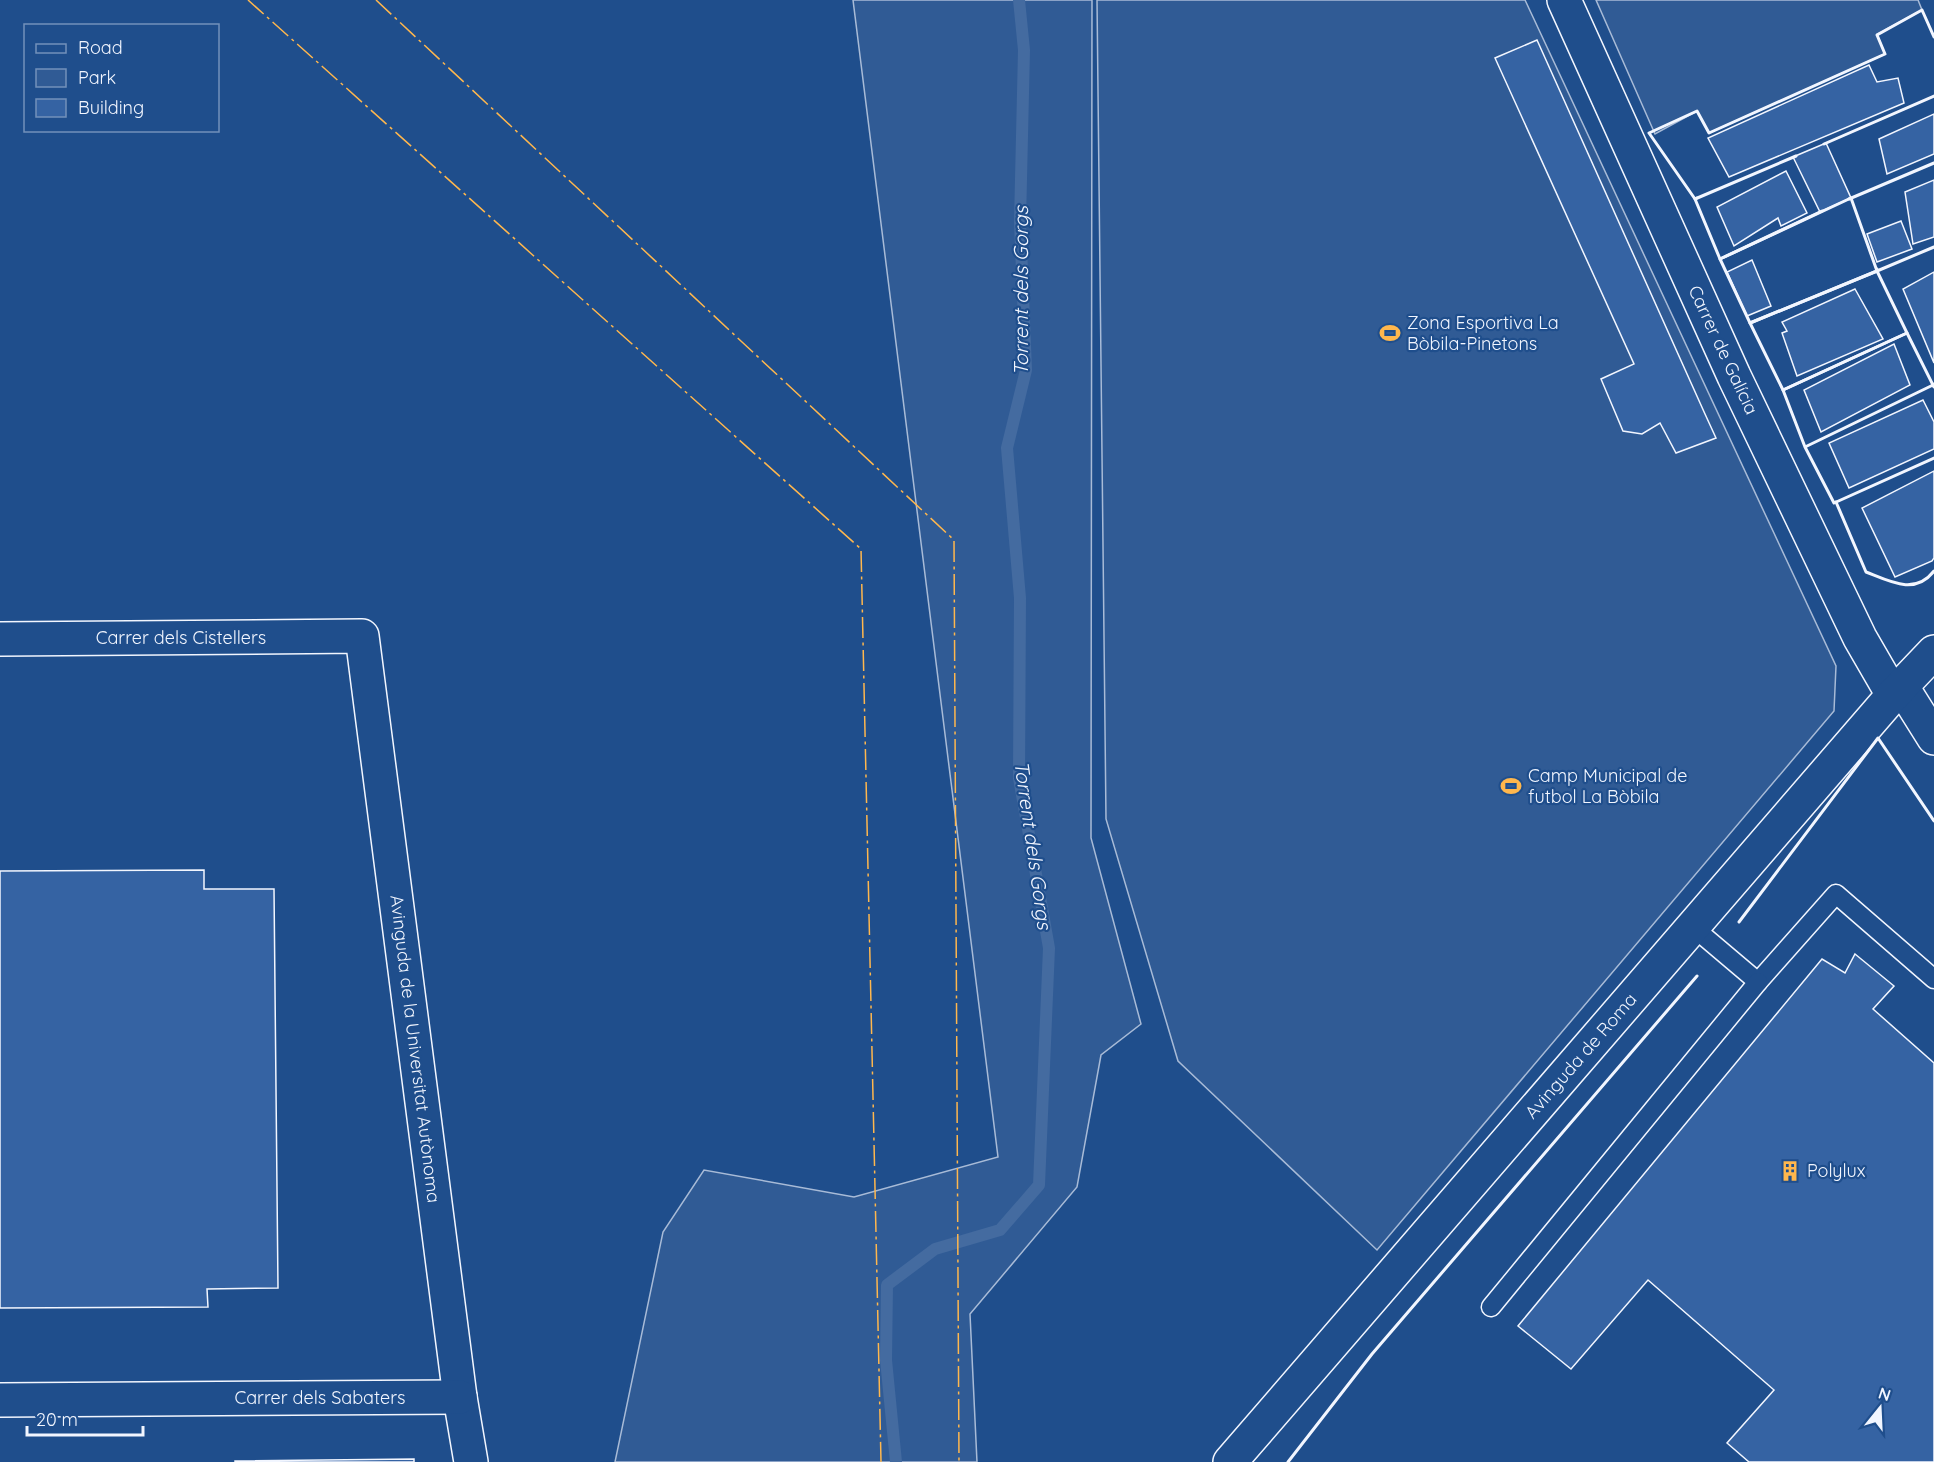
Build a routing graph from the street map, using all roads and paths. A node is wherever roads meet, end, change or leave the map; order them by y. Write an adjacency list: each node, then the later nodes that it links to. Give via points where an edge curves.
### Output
1 (1564, 0): 5 (street, Carrer de Galícia, via 1739,387 1860,638)
2 (362, 636): 3 (street, Carrer dels Cistellers); 11 (street, Avinguda de la Universitat Autònoma)
3 (0, 639)
4 (1934, 652): 5 (street, Avinguda de Roma)
5 (1898, 691): 6 (street, Carrer de Galícia); 7 (street, Avinguda de Roma)
6 (1934, 738)
7 (1693, 927): 9 (lane); 14 (street, Avinguda de Roma)
8 (1934, 979): 9 (lane, via 1836,894)
9 (1758, 982): 10 (lane)
10 (1491, 1307)
11 (460, 1397): 12 (street, Carrer dels Sabaters); 13 (street, Avinguda de la Universitat Autònoma)
12 (0, 1400)
13 (471, 1462)
14 (1230, 1462)

